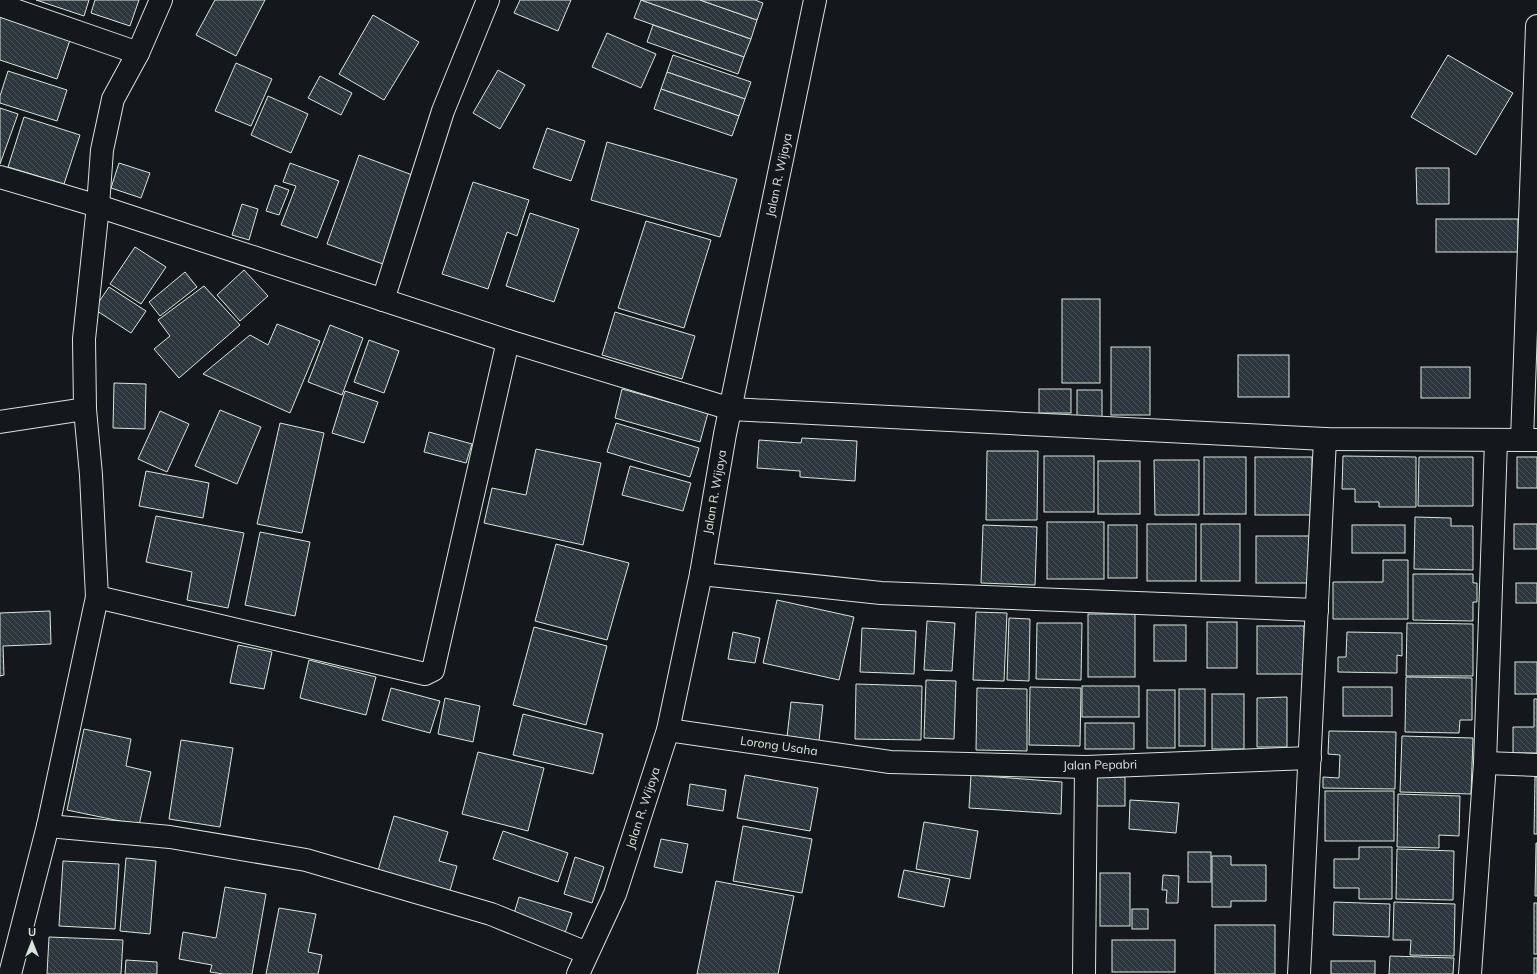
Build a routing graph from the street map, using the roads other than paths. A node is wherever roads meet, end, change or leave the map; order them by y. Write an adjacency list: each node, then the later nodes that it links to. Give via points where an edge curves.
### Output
1 (161, 0): 6 (street)
2 (488, 0): 9 (street, via 443,111)
3 (815, 0): 12 (street, Jalan R. Wijaya)
4 (0, 4): 6 (street)
5 (1537, 26): 15 (street)
6 (138, 53): 8 (street, via 113,98 102,150)
7 (0, 177): 8 (street)
8 (98, 206): 9 (street); 11 (street, via 84,339)
9 (383, 300): 10 (street)
10 (508, 341): 12 (street); 18 (street, via 435,665 429,672 425,674)
11 (85, 409): 13 (street); 18 (street)
12 (731, 409): 14 (street); 17 (street, Jalan R. Wijaya)
13 (0, 422)
14 (1325, 439): 16 (street); 19 (street)
15 (1530, 440): 16 (street)
16 (1496, 441): 23 (street)
17 (701, 574): 19 (street, via 881,593); 20 (street, Jalan R. Wijaya)
18 (97, 597): 26 (street)
19 (1317, 610): 21 (street)
20 (668, 730): 22 (street, Lorong Usaha); 27 (street, Jalan R. Wijaya, via 614,894)
21 (1310, 758): 25 (street, Jalan Pepabri); 31 (street)
22 (890, 762): 25 (street, Jalan Pepabri)
23 (1485, 763): 24 (street); 32 (street)
24 (1537, 764)
25 (1086, 767): 30 (street)
26 (48, 826): 27 (street, via 170,837 306,860 491,914); 28 (street)
27 (587, 953): 29 (street, Jalan R. Wijaya)
28 (10, 974)
29 (578, 974)
30 (1084, 974)
31 (1299, 974)
32 (1470, 974)

